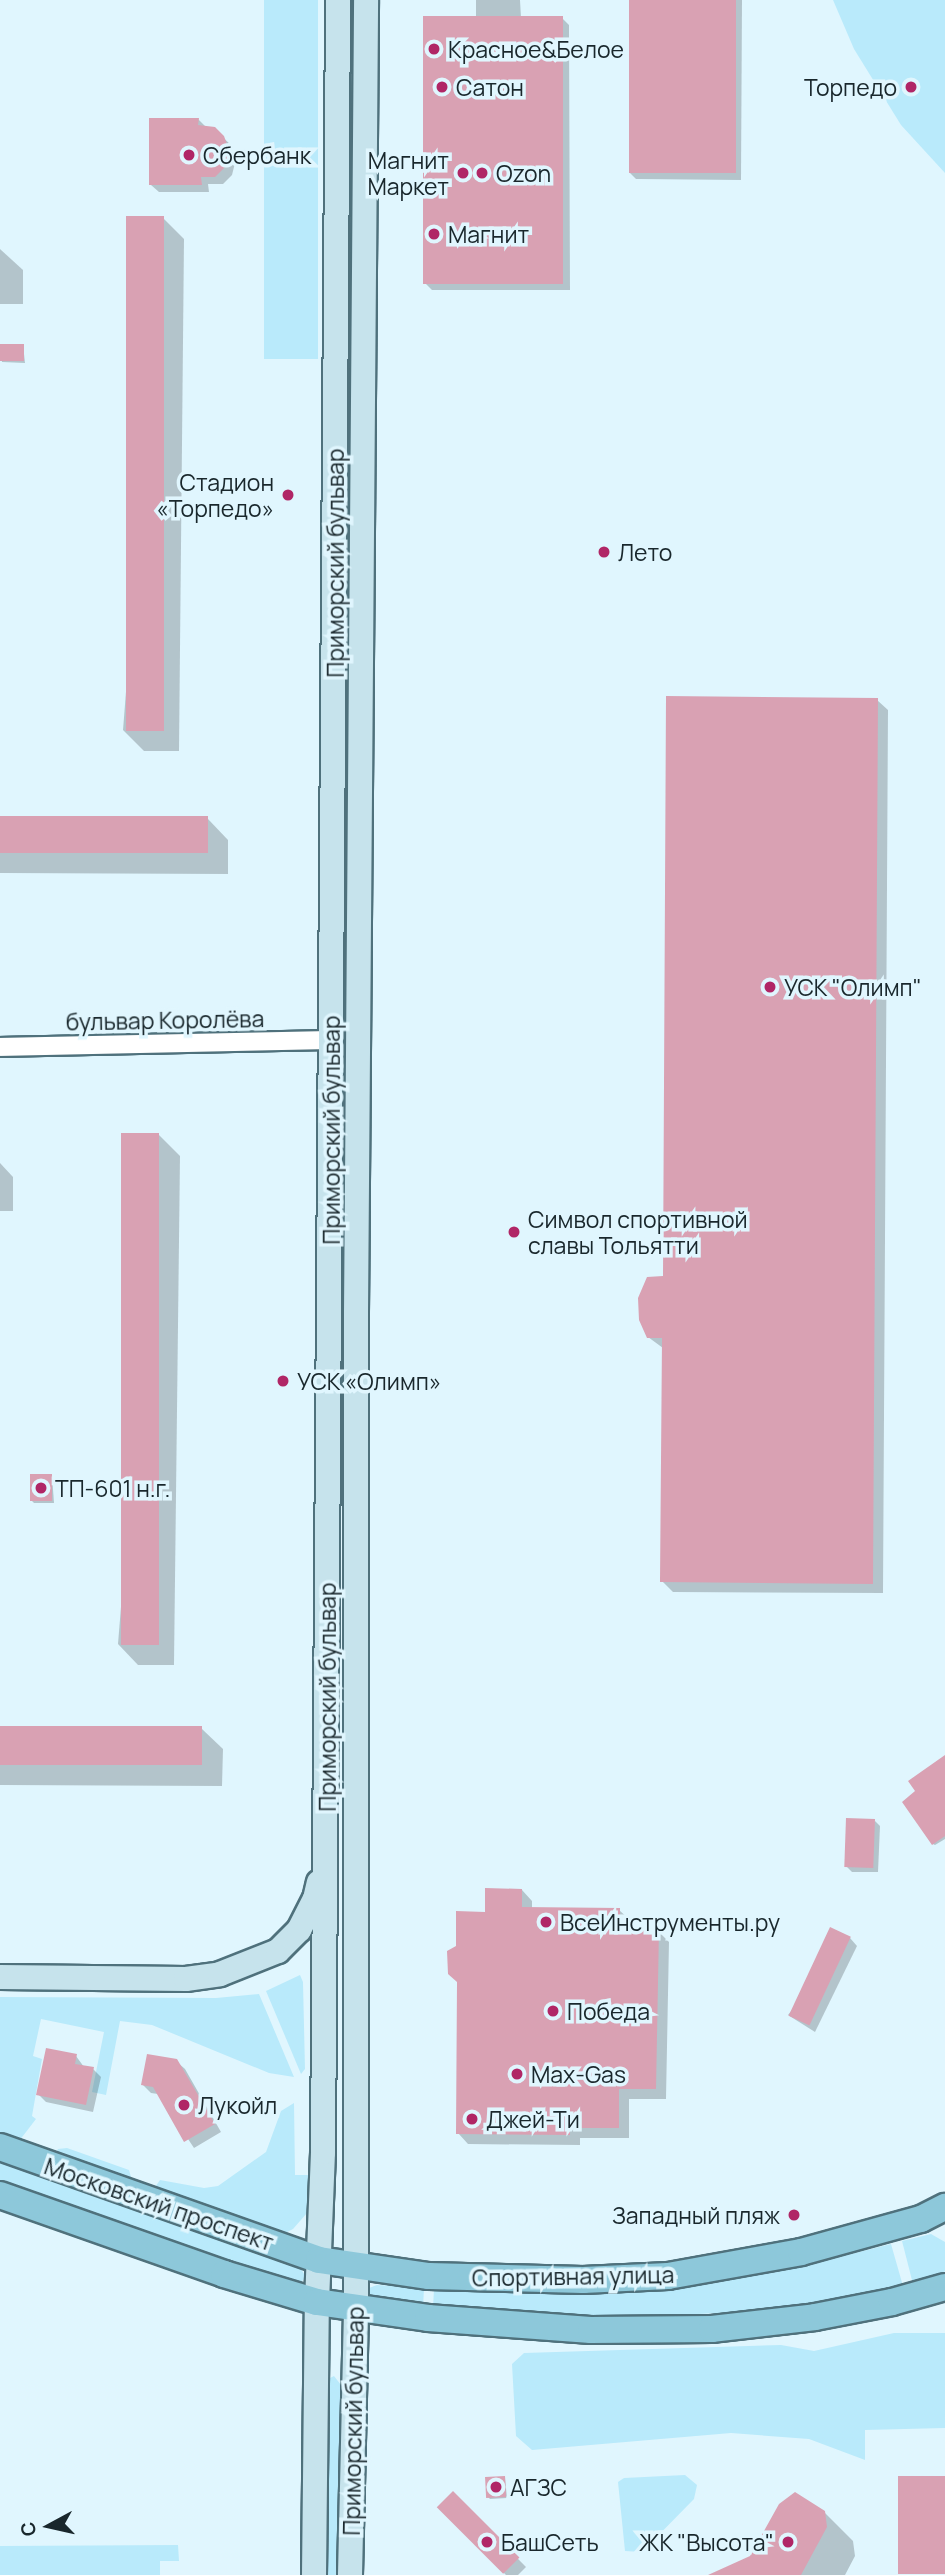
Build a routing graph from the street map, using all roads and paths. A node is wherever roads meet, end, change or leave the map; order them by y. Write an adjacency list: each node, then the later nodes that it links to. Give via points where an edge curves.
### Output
1 (338, 0): 3 (main road, Приморский бульвар)
2 (366, 0): 12 (main road, Приморский бульвар, via 356,1302)
3 (332, 1040): 4 (street, бульвар Королёва); 5 (main road, Приморский бульвар)
4 (0, 1047)
5 (326, 1847): 6 (main road, via 315,1899 299,1930 278,1951 253,1963 186,1979); 11 (main road, Приморский бульвар)
6 (0, 1977)
7 (0, 2147): 11 (main road, Московский проспект)
8 (0, 2195): 14 (main road, Московский проспект)
9 (945, 2207): 10 (main road, Спортивная улица)
10 (933, 2222): 12 (main road, Спортивная улица, via 668,2276 493,2280)
11 (319, 2260): 12 (main road, Спортивная улица); 14 (main road, Приморский бульвар)
12 (356, 2267): 15 (main road, Приморский бульвар)
13 (944, 2286): 15 (main road, Спортивная улица, via 815,2317 712,2329 591,2330)
14 (317, 2302): 15 (main road, Спортивная улица); 16 (main road, Приморский бульвар)
15 (356, 2309): 17 (main road, Приморский бульвар)
16 (314, 2575)
17 (350, 2575)

